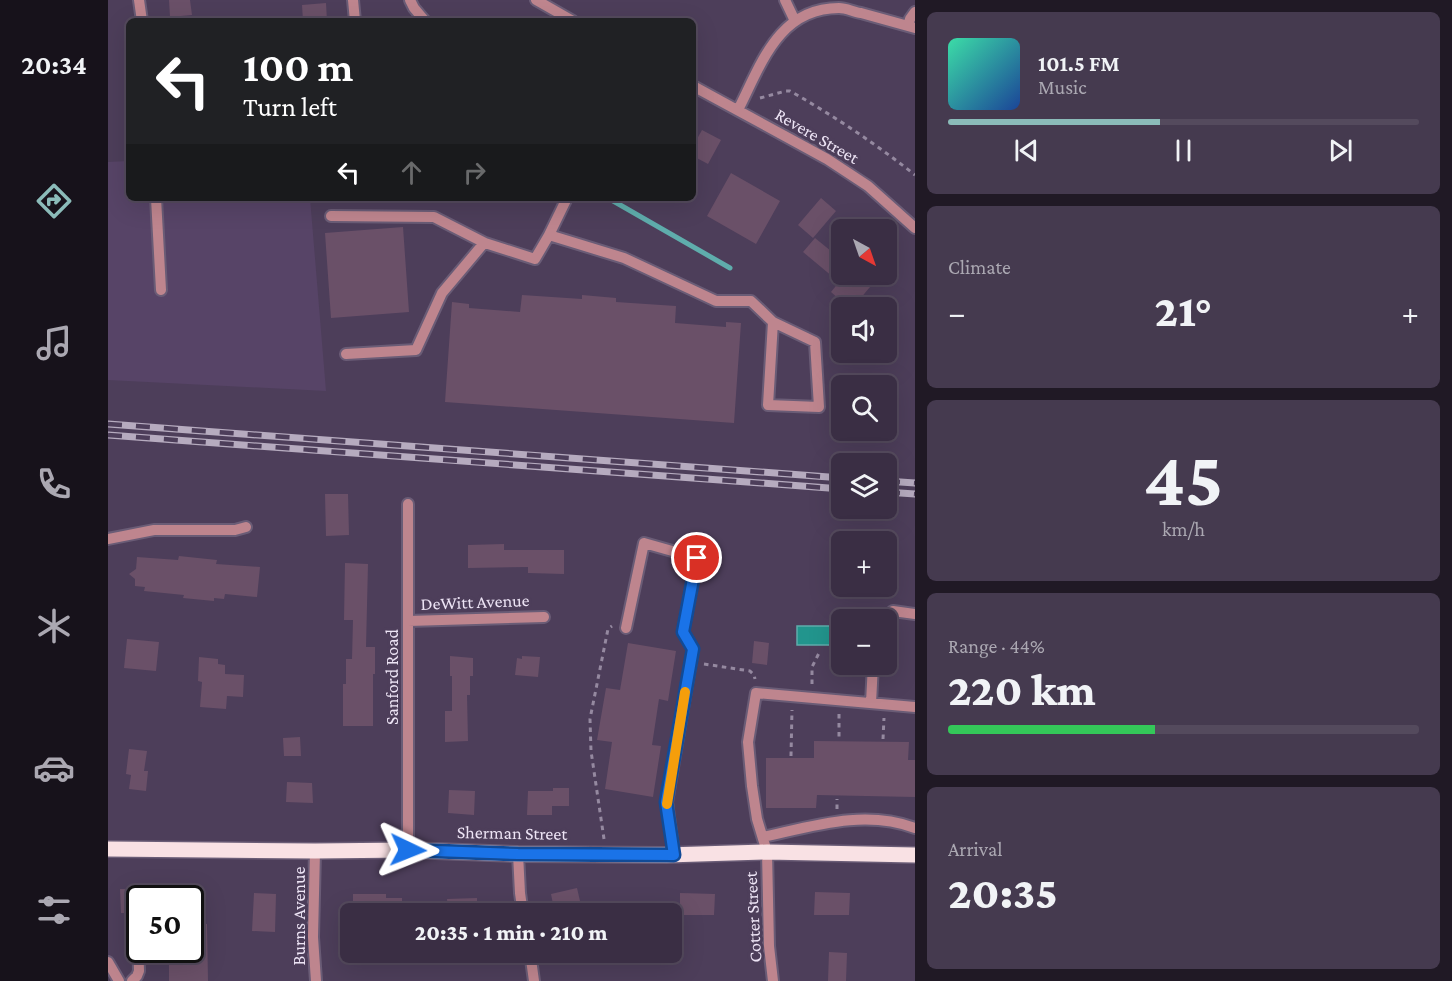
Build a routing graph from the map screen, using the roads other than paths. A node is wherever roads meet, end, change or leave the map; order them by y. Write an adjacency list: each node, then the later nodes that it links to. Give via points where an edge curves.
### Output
1 (139, 0): 7 (street)
2 (353, 0): 8 (street)
3 (410, 0): 9 (street)
4 (536, 0): 10 (street)
5 (785, 0): 11 (street)
6 (915, 12): 12 (street, via 910,19)
7 (142, 18)
8 (355, 18)
9 (422, 18)
10 (568, 18)
11 (795, 21): 12 (street, via 815,11 840,8); 14 (street, via 771,46)
12 (912, 27)
13 (696, 88): 14 (street, Revere Street)
14 (738, 110): 18 (street, Revere Street, via 828,159 868,186)
15 (156, 201): 21 (street)
16 (566, 201): 19 (street)
17 (331, 216): 20 (street, via 434,217)
18 (915, 228)
19 (549, 235): 20 (street, via 534,259); 22 (street, via 624,258 716,301 752,302)
20 (484, 243): 23 (street, via 442,293 416,350)
21 (161, 290)
22 (773, 322): 22 (street, via 768,405 819,407 815,342)
23 (346, 354)
24 (408, 504): 30 (street, Sanford Road)
25 (246, 527): 26 (street, via 153,530)
26 (108, 539)
27 (897, 611): 28 (street)
28 (915, 614)
29 (544, 617): 30 (street, DeWitt Avenue)
30 (408, 621): 38 (street, Sanford Road)
31 (626, 628): 41 (street, via 645,543 697,558 683,632 693,649 666,802)
32 (872, 675): 33 (street)
33 (871, 703): 34 (street); 36 (street, Cotter Street, via 756,693 748,742 757,819)
34 (915, 707)
35 (915, 828): 36 (street, via 878,819 837,820)
36 (765, 844): 41 (main road, Sherman Street); 42 (main road, Sherman Street); 51 (street, Cotter Street)
37 (108, 849): 39 (main road, Sherman Street)
38 (408, 850): 39 (main road, Sherman Street); 40 (main road, Sherman Street)
39 (315, 851): 49 (street, Burns Avenue)
40 (518, 854): 41 (main road, Sherman Street); 43 (street)
41 (674, 855)
42 (915, 855)
43 (521, 903)
44 (108, 962): 47 (street)
45 (138, 963): 48 (street)
46 (532, 963): 50 (street)
47 (119, 981)
48 (132, 981)
49 (316, 981)
50 (534, 981)
51 (773, 981)

